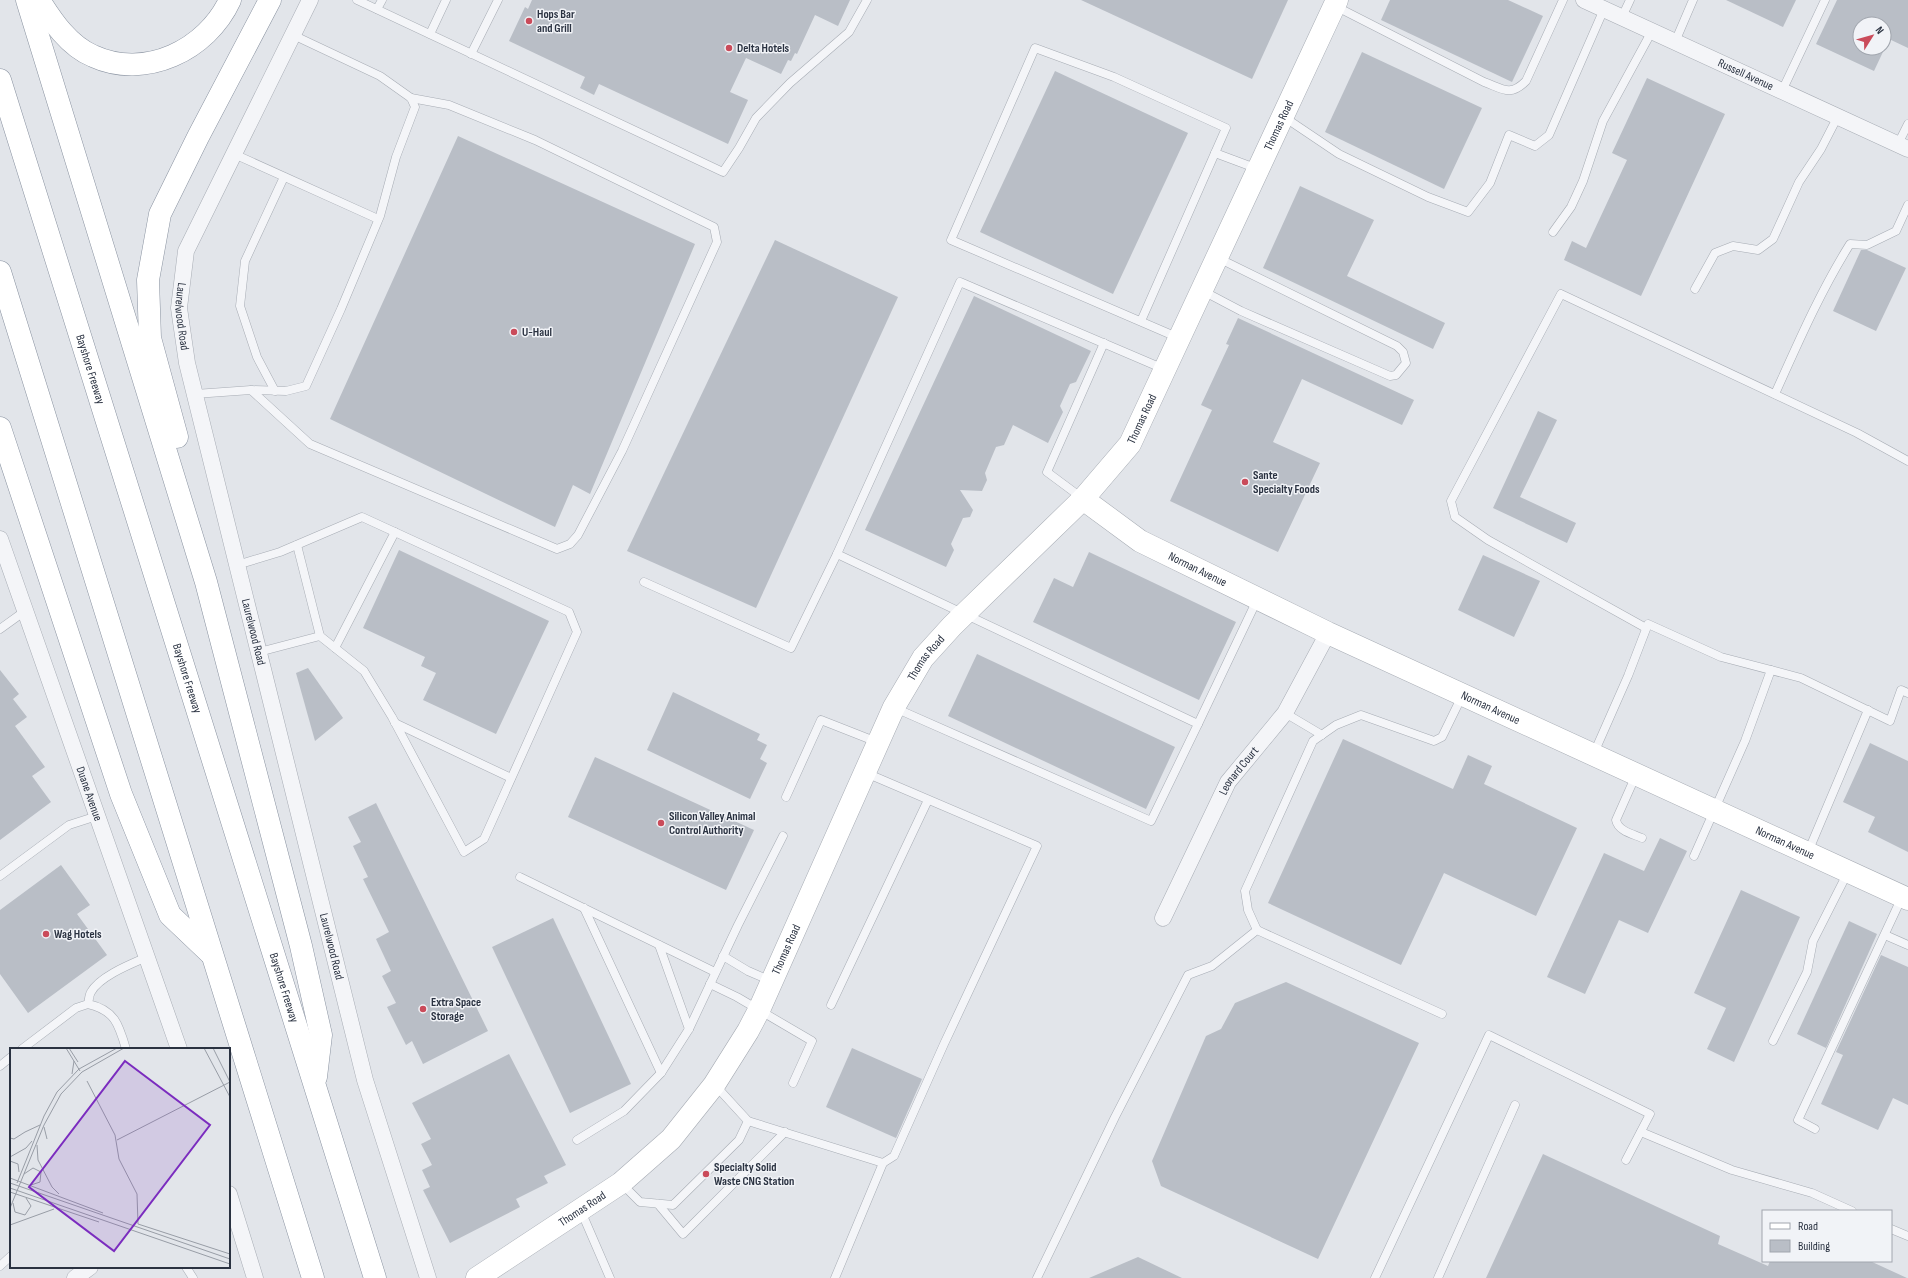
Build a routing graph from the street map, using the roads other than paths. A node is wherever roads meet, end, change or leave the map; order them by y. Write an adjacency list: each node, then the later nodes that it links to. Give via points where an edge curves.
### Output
1 (28, 0): 61 (main road)
2 (39, 0): 3 (main road, via 51,19 71,41 92,56 113,63 133,64 155,62 175,56 197,43 215,26)
3 (230, 0)
4 (270, 0): 61 (main road, via 160,214 148,280 150,338 204,541)
5 (310, 0): 22 (street, Laurelwood Road)
6 (357, 0): 17 (lane)
7 (382, 0): 17 (lane)
8 (446, 0): 21 (lane)
9 (498, 0): 24 (lane)
10 (867, 0): 24 (lane, via 848,32 790,83 756,118 723,172)
11 (1563, 0): 16 (lane, via 1526,81 1519,88 1508,92 1484,82)
12 (1584, 0): 18 (street, Russell Avenue)
13 (1630, 0): 19 (lane)
14 (1693, 0): 23 (lane)
15 (1825, 0): 26 (lane)
16 (1336, 3): 29 (main road, Thomas Road)
17 (377, 9): 21 (lane)
18 (1604, 10): 19 (street, Russell Avenue); 29 (lane, via 1549,135 1534,146 1509,135 1490,183 1468,212 1428,197 1339,154)
19 (1622, 17): 20 (street, Russell Avenue)
20 (1652, 31): 23 (street, Russell Avenue); 38 (lane, via 1602,121 1583,181 1571,207)
21 (430, 34): 24 (lane)
22 (293, 35): 27 (lane, via 380,76); 33 (street, Laurelwood Road)
23 (1675, 42): 26 (street, Russell Avenue)
24 (471, 54)
25 (0, 80): 123 (main road, Bayshore Freeway)
26 (1782, 91): 28 (street, Russell Avenue)
27 (411, 98): 37 (lane, via 415,107 396,157); 47 (lane, via 449,105 535,140 714,227 717,242 622,451 578,535 570,544 558,549 310,444)
28 (1838, 116): 31 (street, Russell Avenue); 41 (lane, via 1821,149 1799,182 1773,239 1758,250 1734,246 1715,253)
29 (1284, 117): 34 (main road, Thomas Road)
30 (1908, 124): 31 (lane)
31 (1903, 146)
32 (1215, 153): 34 (lane); 43 (lane); 43 (lane, via 1226,128 1114,77 1035,48 951,240)
33 (234, 154): 35 (lane); 49 (street, Laurelwood Road, via 186,251 178,308)
34 (1259, 169): 39 (main road, Thomas Road)
35 (284, 177): 37 (lane); 48 (lane, via 245,260 240,306 257,357)
36 (1908, 204): 50 (lane, via 1896,231 1868,245 1850,244 1817,302)
37 (378, 219): 48 (lane, via 306,386)
38 (1553, 232)
39 (1218, 258): 42 (main road, Thomas Road); 42 (lane, via 1397,346 1403,352 1406,363 1396,375 1390,376 1241,312)
40 (0, 272): 104 (main road)
41 (1695, 289)
42 (1202, 291): 44 (main road, Thomas Road)
43 (1141, 321): 44 (lane)
44 (1180, 338): 46 (main road, Thomas Road)
45 (1104, 343): 46 (lane); 55 (lane, via 1047,472); 59 (lane, via 960,282)
46 (1165, 369): 55 (main road, Thomas Road, via 1130,444)
47 (251, 390): 48 (lane); 49 (lane)
48 (275, 391)
49 (195, 394): 60 (street, Laurelwood Road)
50 (1775, 394): 53 (lane, via 1858,433); 66 (lane, via 1561,294 1450,501 1455,517 1488,540)
51 (0, 428): 54 (main road)
52 (0, 440): 54 (main road)
53 (1908, 461)
54 (14, 472): 104 (main road, via 121,794 170,915)
55 (1083, 499): 63 (main road, Norman Avenue, via 1140,541); 65 (main road, Thomas Road)
56 (395, 532): 58 (lane, via 362,517); 70 (lane); 85 (lane, via 569,612 577,632)
57 (0, 539): 64 (street, Duane Avenue)
58 (298, 545): 60 (lane); 69 (lane)
59 (838, 554): 62 (lane, via 792,648); 65 (lane)
60 (237, 565): 71 (street, Laurelwood Road)
61 (206, 582): 123 (main road, via 301,946 321,1035)
62 (644, 582)
63 (1258, 599): 68 (main road, Norman Avenue); 79 (lane)
64 (26, 611): 67 (lane); 89 (street, Duane Avenue)
65 (964, 614): 75 (main road, Thomas Road, via 923,658); 79 (lane)
66 (1646, 628): 72 (lane, via 1648,624 1721,657); 82 (lane, via 1628,676)
67 (0, 629)
68 (1328, 633): 74 (main road, Norman Avenue); 77 (street, Leonard Court)
69 (320, 636): 70 (lane); 71 (lane)
70 (335, 648): 78 (lane, via 364,671)
71 (259, 652): 147 (street, Laurelwood Road, via 365,1080)
72 (1771, 670): 76 (lane, via 1801,678); 88 (lane, via 1745,741)
73 (1908, 693): 76 (lane, via 1901,690 1890,721)
74 (1463, 695): 80 (lane, via 1442,737 1434,741 1361,715 1336,725); 82 (main road, Norman Avenue)
75 (894, 707): 79 (lane, via 1151,821); 81 (main road, Thomas Road)
76 (1868, 710): 92 (lane)
77 (1285, 713): 80 (lane); 99 (street, Leonard Court, via 1228,782)
78 (395, 723): 85 (lane); 85 (lane, via 464,852 484,839)
79 (1198, 724)
80 (1322, 735): 100 (lane, via 1313,741 1245,891 1248,910)
81 (878, 743): 83 (main road, Thomas Road); 86 (lane, via 821,720)
82 (1593, 754): 84 (main road, Norman Avenue)
83 (865, 772): 87 (lane); 108 (main road, Thomas Road)
84 (1637, 774): 88 (main road, Norman Avenue); 91 (lane, via 1616,820 1620,828)
85 (511, 778)
86 (786, 797)
87 (928, 800): 111 (lane); 132 (lane, via 1037,846 894,1156)
88 (1715, 810): 92 (main road, Norman Avenue); 93 (lane)
89 (97, 816): 95 (lane, via 69,825); 106 (street, Duane Avenue)
90 (783, 836): 105 (lane)
91 (1642, 838)
92 (1808, 853): 94 (main road, Norman Avenue)
93 (1694, 856)
94 (1848, 871): 97 (main road, Norman Avenue); 115 (lane, via 1813,941 1807,972)
95 (0, 876)
96 (520, 877): 98 (lane)
97 (1905, 897): 101 (lane)
98 (584, 908): 102 (lane); 121 (lane)
99 (1163, 918)
100 (1257, 930): 113 (lane); 151 (lane, via 1212,966 1188,975)
101 (1884, 935): 103 (lane); 127 (lane, via 1798,1120)
102 (659, 945): 107 (lane); 114 (lane)
103 (1908, 945)
104 (211, 954): 145 (main road)
105 (723, 956): 107 (lane); 108 (lane)
106 (147, 957): 110 (lane, via 100,983 91,992); 118 (street, Duane Avenue)
107 (716, 972): 109 (lane)
108 (771, 981): 112 (main road, Thomas Road)
109 (710, 984): 112 (lane); 114 (lane)
110 (88, 1004): 116 (lane, via 76,1008); 117 (lane, via 101,1007 112,1016 120,1028)
111 (831, 1005)
112 (759, 1010): 122 (lane, via 812,1041); 124 (main road, Thomas Road)
113 (1442, 1014)
114 (689, 1029): 121 (lane)
115 (1773, 1041)
116 (23, 1048)
117 (126, 1048)
118 (179, 1048)
119 (10, 1059): 120 (lane)
120 (0, 1066)
121 (661, 1073): 130 (lane, via 624,1111)
122 (793, 1083)
123 (315, 1085): 146 (main road, Bayshore Freeway)
124 (714, 1085): 126 (lane); 133 (main road, Thomas Road, via 671,1139)
125 (1515, 1105): 153 (lane)
126 (748, 1121): 128 (lane); 135 (lane, via 739,1140 673,1206)
127 (1815, 1129)
128 (785, 1132): 132 (lane); 135 (lane, via 683,1234)
129 (1641, 1132): 131 (lane); 137 (lane, via 1732,1170 1812,1193); 152 (lane, via 1650,1114 1489,1035)
130 (577, 1140)
131 (1626, 1160)
132 (883, 1162): 150 (lane)
133 (621, 1183): 135 (lane, via 640,1202); 136 (main road, Thomas Road)
134 (230, 1197): 144 (street)
135 (658, 1204)
136 (580, 1210): 148 (main road, Thomas Road); 149 (lane)
137 (1850, 1210)
138 (1892, 1229): 139 (lane)
139 (1908, 1236)
140 (10, 1257): 141 (lane)
141 (0, 1266)
142 (187, 1268): 143 (lane)
143 (193, 1278)
144 (255, 1278)
145 (313, 1278)
146 (375, 1278)
147 (428, 1278)
148 (477, 1278)
149 (610, 1278)
150 (835, 1278)
151 (1037, 1278)
152 (1375, 1278)
153 (1438, 1278)

